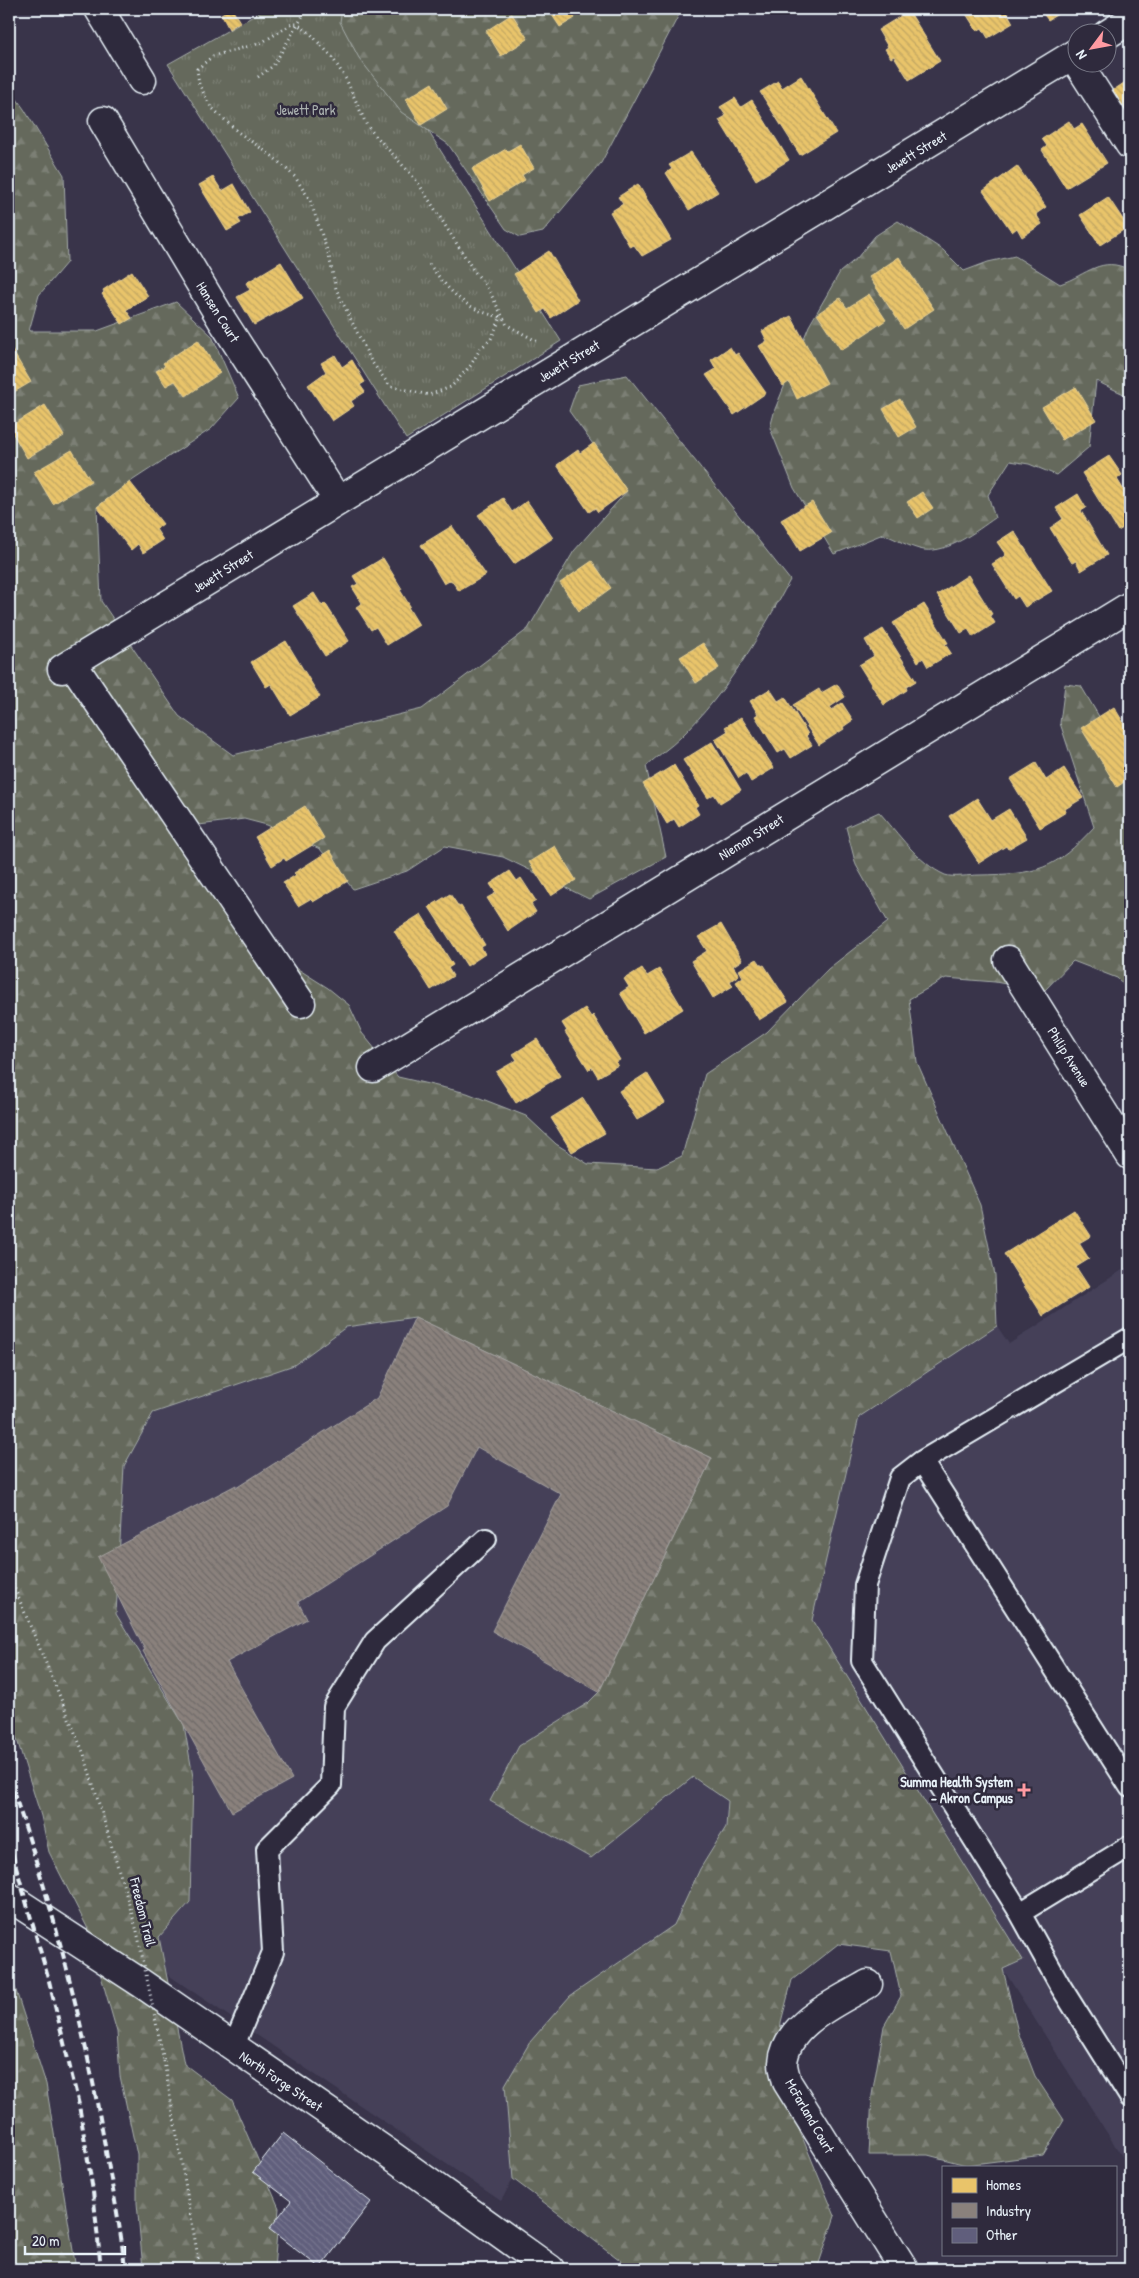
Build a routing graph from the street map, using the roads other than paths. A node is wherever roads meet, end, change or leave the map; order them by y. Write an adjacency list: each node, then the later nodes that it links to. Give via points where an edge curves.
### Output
1 (99, 9): 6 (street)
2 (1130, 20): 3 (street)
3 (1116, 29)
4 (1066, 64): 9 (street, Jewett Street)
5 (1085, 72): 8 (street)
6 (142, 80)
7 (103, 121): 9 (street, Hansen Court, via 222,320)
8 (1130, 145)
9 (338, 501): 12 (street, Jewett Street, via 67,666)
10 (1130, 606): 13 (street, Nieman Street)
11 (1008, 960): 14 (street, Philip Avenue)
12 (301, 1003)
13 (372, 1068)
14 (1130, 1154)
15 (1130, 1338): 16 (lane)
16 (922, 1461): 18 (lane); 21 (lane, via 900,1478 865,1585 862,1661)
17 (486, 1539): 23 (lane, via 375,1641 334,1707 332,1785 267,1849 273,1952)
18 (1130, 1787)
19 (1130, 1846): 21 (lane)
20 (9, 1897): 23 (street, North Forge Street)
21 (1020, 1913): 24 (lane, via 1061,1987)
22 (868, 1984): 26 (street, McFarland Court, via 813,2018 792,2038 783,2063 787,2082)
23 (233, 2048): 25 (street, North Forge Street)
24 (1130, 2097)
25 (550, 2269)
26 (904, 2269)

